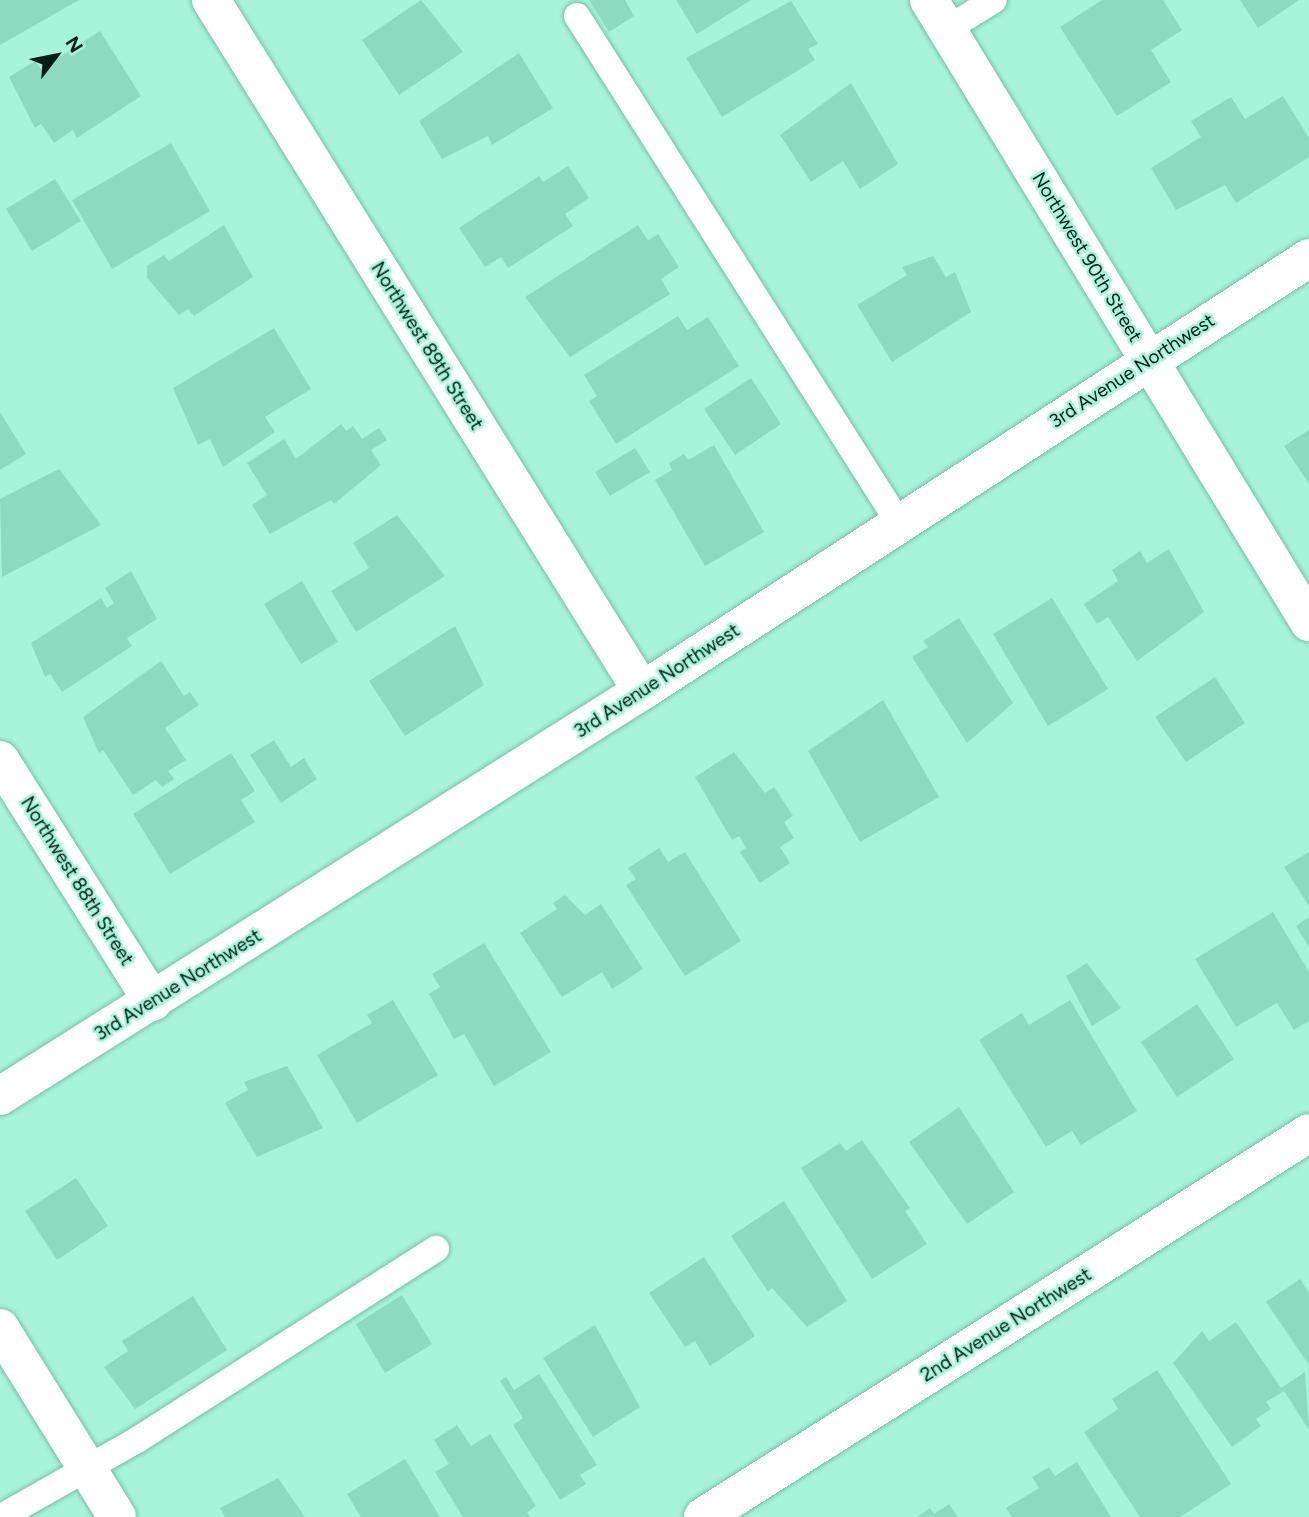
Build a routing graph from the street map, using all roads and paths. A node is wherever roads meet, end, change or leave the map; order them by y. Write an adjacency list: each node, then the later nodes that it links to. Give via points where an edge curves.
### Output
1 (211, 0): 9 (street, Northwest 89th Street)
2 (994, 0): 3 (lane)
3 (938, 14): 6 (street, Northwest 90th Street)
4 (577, 16): 7 (lane)
5 (1309, 258): 6 (street, 3rd Avenue Northwest)
6 (1150, 359): 7 (street, 3rd Avenue Northwest); 8 (street, Northwest 90th Street)
7 (899, 523): 9 (street, 3rd Avenue Northwest)
8 (1309, 622)
9 (642, 691): 11 (street, 3rd Avenue Northwest)
10 (0, 760): 11 (street, Northwest 88th Street)
11 (153, 1002): 12 (street, 3rd Avenue Northwest)
12 (0, 1096)
13 (1309, 1133): 19 (street, 2nd Avenue Northwest)
14 (436, 1249): 16 (lane, via 137,1440)
15 (0, 1328): 16 (street)
16 (85, 1464): 17 (lane); 18 (street)
17 (1, 1517)
18 (117, 1517)
19 (703, 1517)

